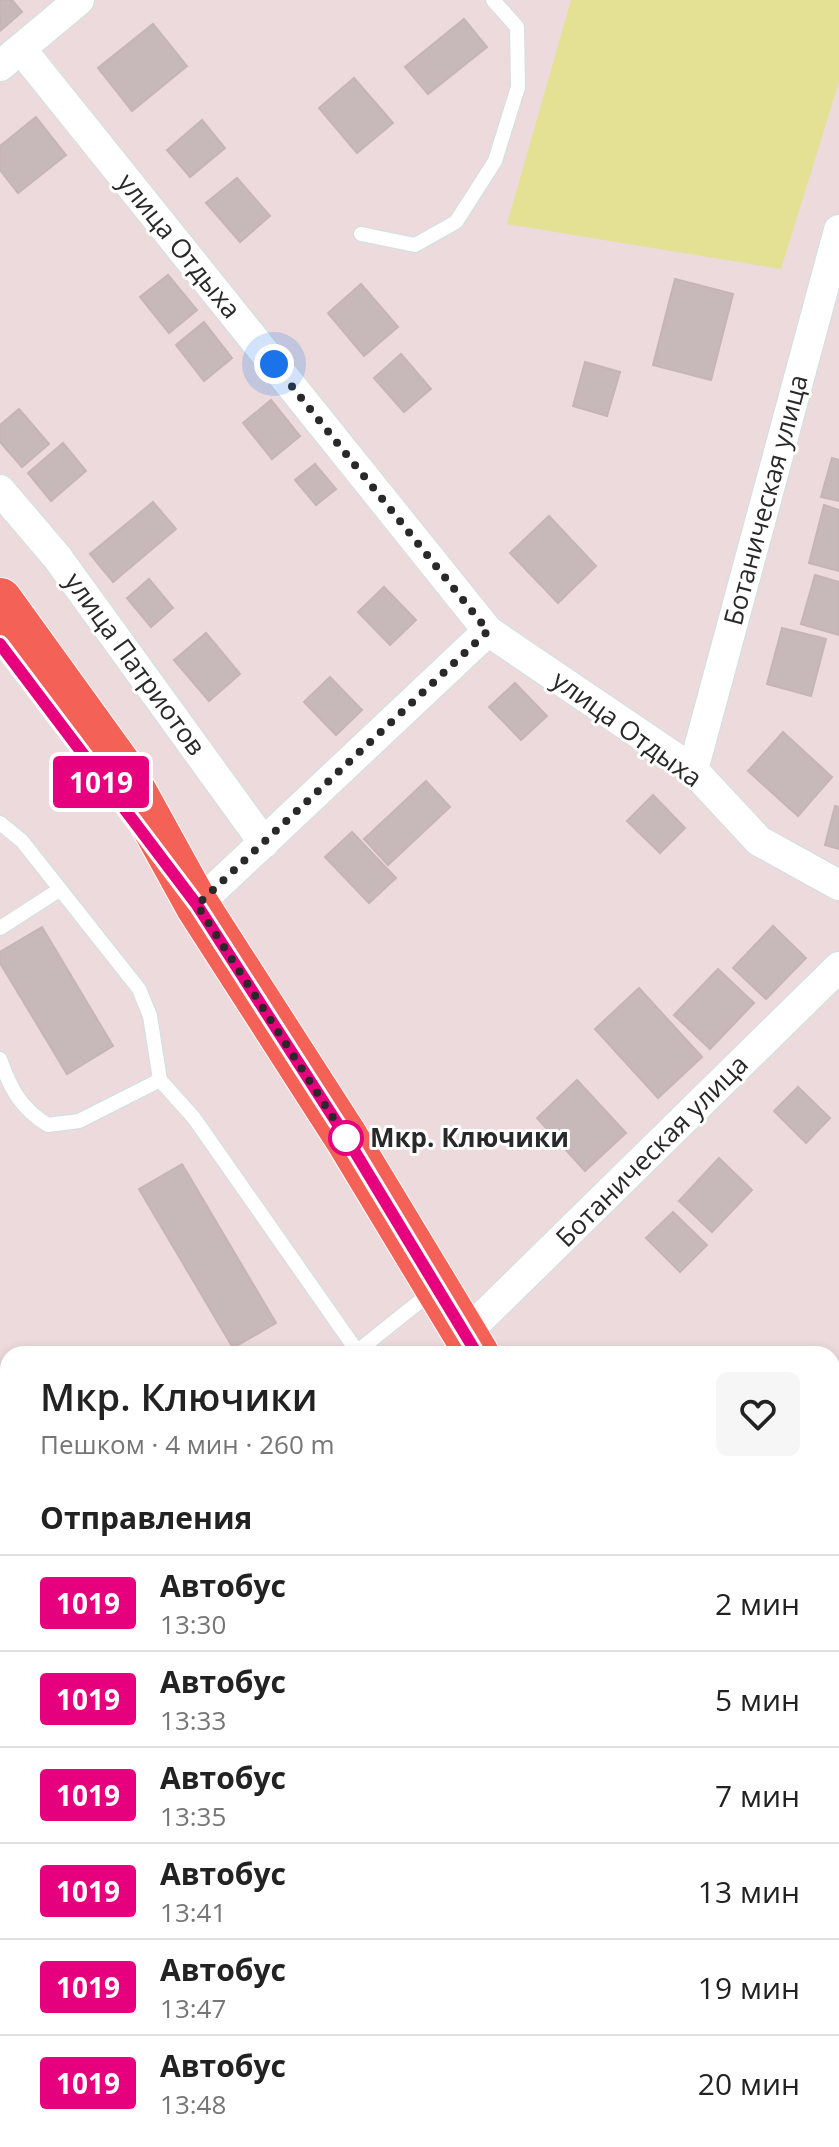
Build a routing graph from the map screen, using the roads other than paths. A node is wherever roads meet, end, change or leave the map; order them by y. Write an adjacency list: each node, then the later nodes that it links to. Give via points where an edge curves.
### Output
1 (79, 0): 3 (street)
2 (493, 0): 5 (lane, via 517,27 518,87 495,161 456,222 415,245)
3 (11, 58): 8 (street, улица Отдыха)
4 (839, 230): 10 (street, Ботаническая улица)
5 (361, 234)
6 (0, 490): 12 (street, улица Патриотов, via 57,557)
7 (0, 600): 15 (main road, via 122,769)
8 (488, 631): 10 (street, улица Отдыха); 12 (street)
9 (0, 644): 15 (main road)
10 (693, 770): 13 (street, улица Отдыха, via 759,841)
11 (0, 823): 14 (lane, via 22,841)
12 (264, 843): 15 (street)
13 (839, 885)
14 (59, 890): 16 (lane); 19 (lane, via 139,989 150,1016)
15 (197, 905): 20 (main road)
16 (0, 928)
17 (839, 967): 21 (street, Ботаническая улица)
18 (0, 1059): 19 (lane, via 22,1105 48,1125 79,1121)
19 (160, 1080): 22 (lane, via 194,1118)
20 (437, 1288): 21 (main road); 23 (lane)
21 (471, 1344)
22 (350, 1346)
23 (364, 1346)

